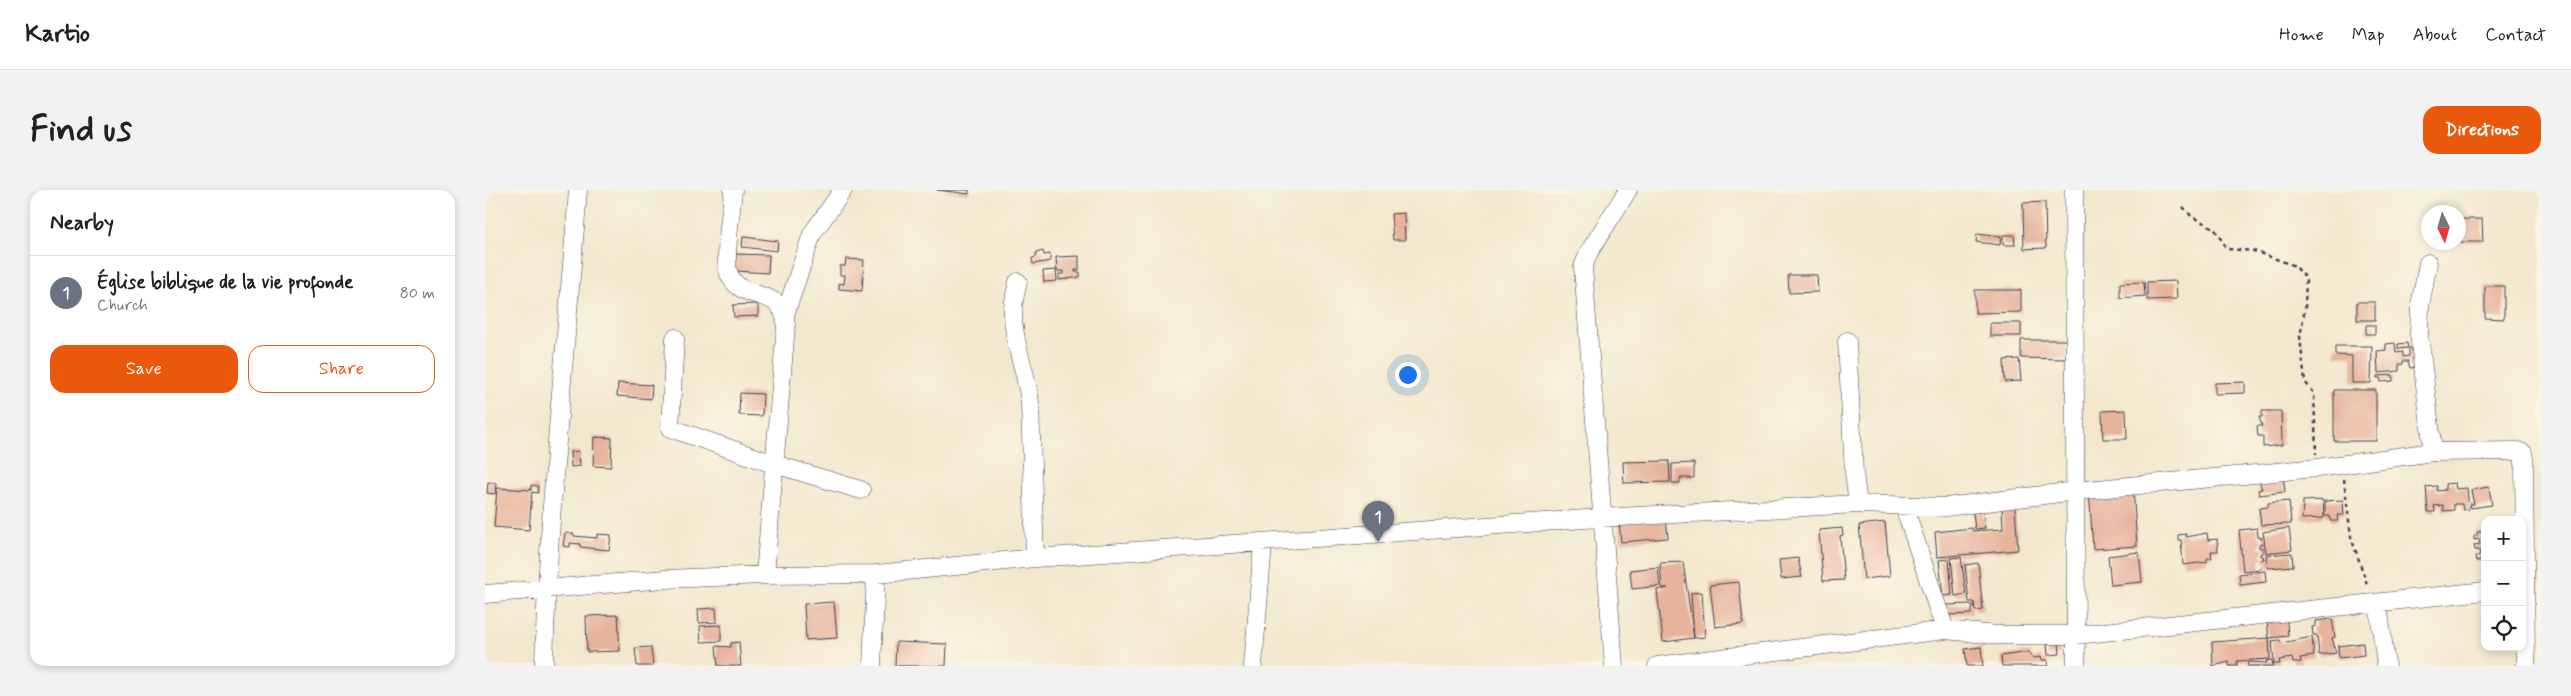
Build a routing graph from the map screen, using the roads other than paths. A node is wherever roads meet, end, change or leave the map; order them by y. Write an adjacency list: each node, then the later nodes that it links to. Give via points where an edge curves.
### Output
1 (577, 190): 23 (street)
2 (733, 190): 8 (street, via 728,272 734,284 777,303)
3 (843, 190): 8 (street, via 812,234)
4 (1628, 190): 17 (street, via 1583,267)
5 (2074, 190): 14 (street)
6 (2428, 263): 11 (street, via 2420,306 2419,334)
7 (1018, 282): 19 (street, via 1013,308 1014,333 1031,403)
8 (785, 312): 12 (street, via 787,325)
9 (675, 338): 12 (street, via 670,428)
10 (1847, 341): 15 (street)
11 (2433, 452): 14 (street, via 2317,468); 22 (street, via 2523,453)
12 (774, 464): 13 (street); 21 (street)
13 (861, 490)
14 (2076, 491): 16 (street, via 1946,507); 28 (street)
15 (1858, 504): 16 (street); 17 (street)
16 (1904, 506): 27 (street)
17 (1601, 518): 18 (street); 32 (street)
18 (1263, 544): 19 (street); 31 (street)
19 (1035, 558): 20 (street)
20 (876, 574): 21 (street); 30 (street)
21 (765, 575): 23 (street)
22 (2530, 586): 36 (street)
23 (546, 589): 25 (street); 29 (street)
24 (2481, 591): 26 (street)
25 (485, 594)
26 (2378, 603): 28 (street); 35 (street)
27 (1945, 630): 28 (street, via 1997,635); 33 (street)
28 (2077, 635): 34 (street)
29 (544, 666)
30 (872, 666)
31 (1253, 666)
32 (1614, 666)
33 (1657, 666)
34 (2076, 666)
35 (2386, 666)
36 (2526, 666)

